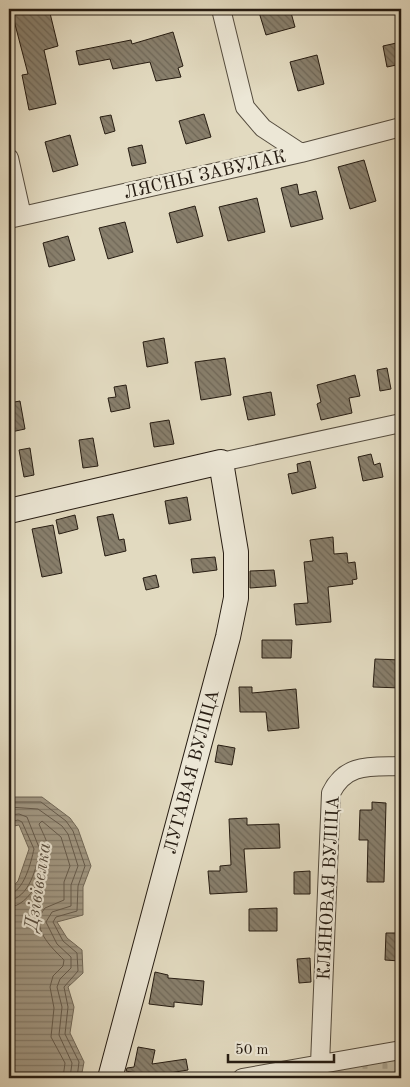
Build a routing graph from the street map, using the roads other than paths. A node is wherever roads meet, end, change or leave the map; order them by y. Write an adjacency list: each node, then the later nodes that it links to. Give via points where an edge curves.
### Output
1 (221, 9): 3 (street, via 246,107 263,128)
2 (401, 127): 3 (street, ЛЯСНЫ ЗАВУЛАК)
3 (302, 153): 5 (street, ЛЯСНЫ ЗАВУЛАК)
4 (9, 158): 5 (street)
5 (15, 218)
6 (401, 423): 7 (street)
7 (221, 462): 8 (street); 12 (street, ЛУГАВАЯ ВУЛІЦА, via 236,552 234,606 226,647)
8 (9, 511)
9 (401, 766): 11 (street, КЛЯНОВАЯ ВУЛІЦА, via 350,770 337,780 331,792)
10 (401, 1050): 11 (street)
11 (320, 1064): 13 (street)
12 (110, 1078)
13 (242, 1078)

